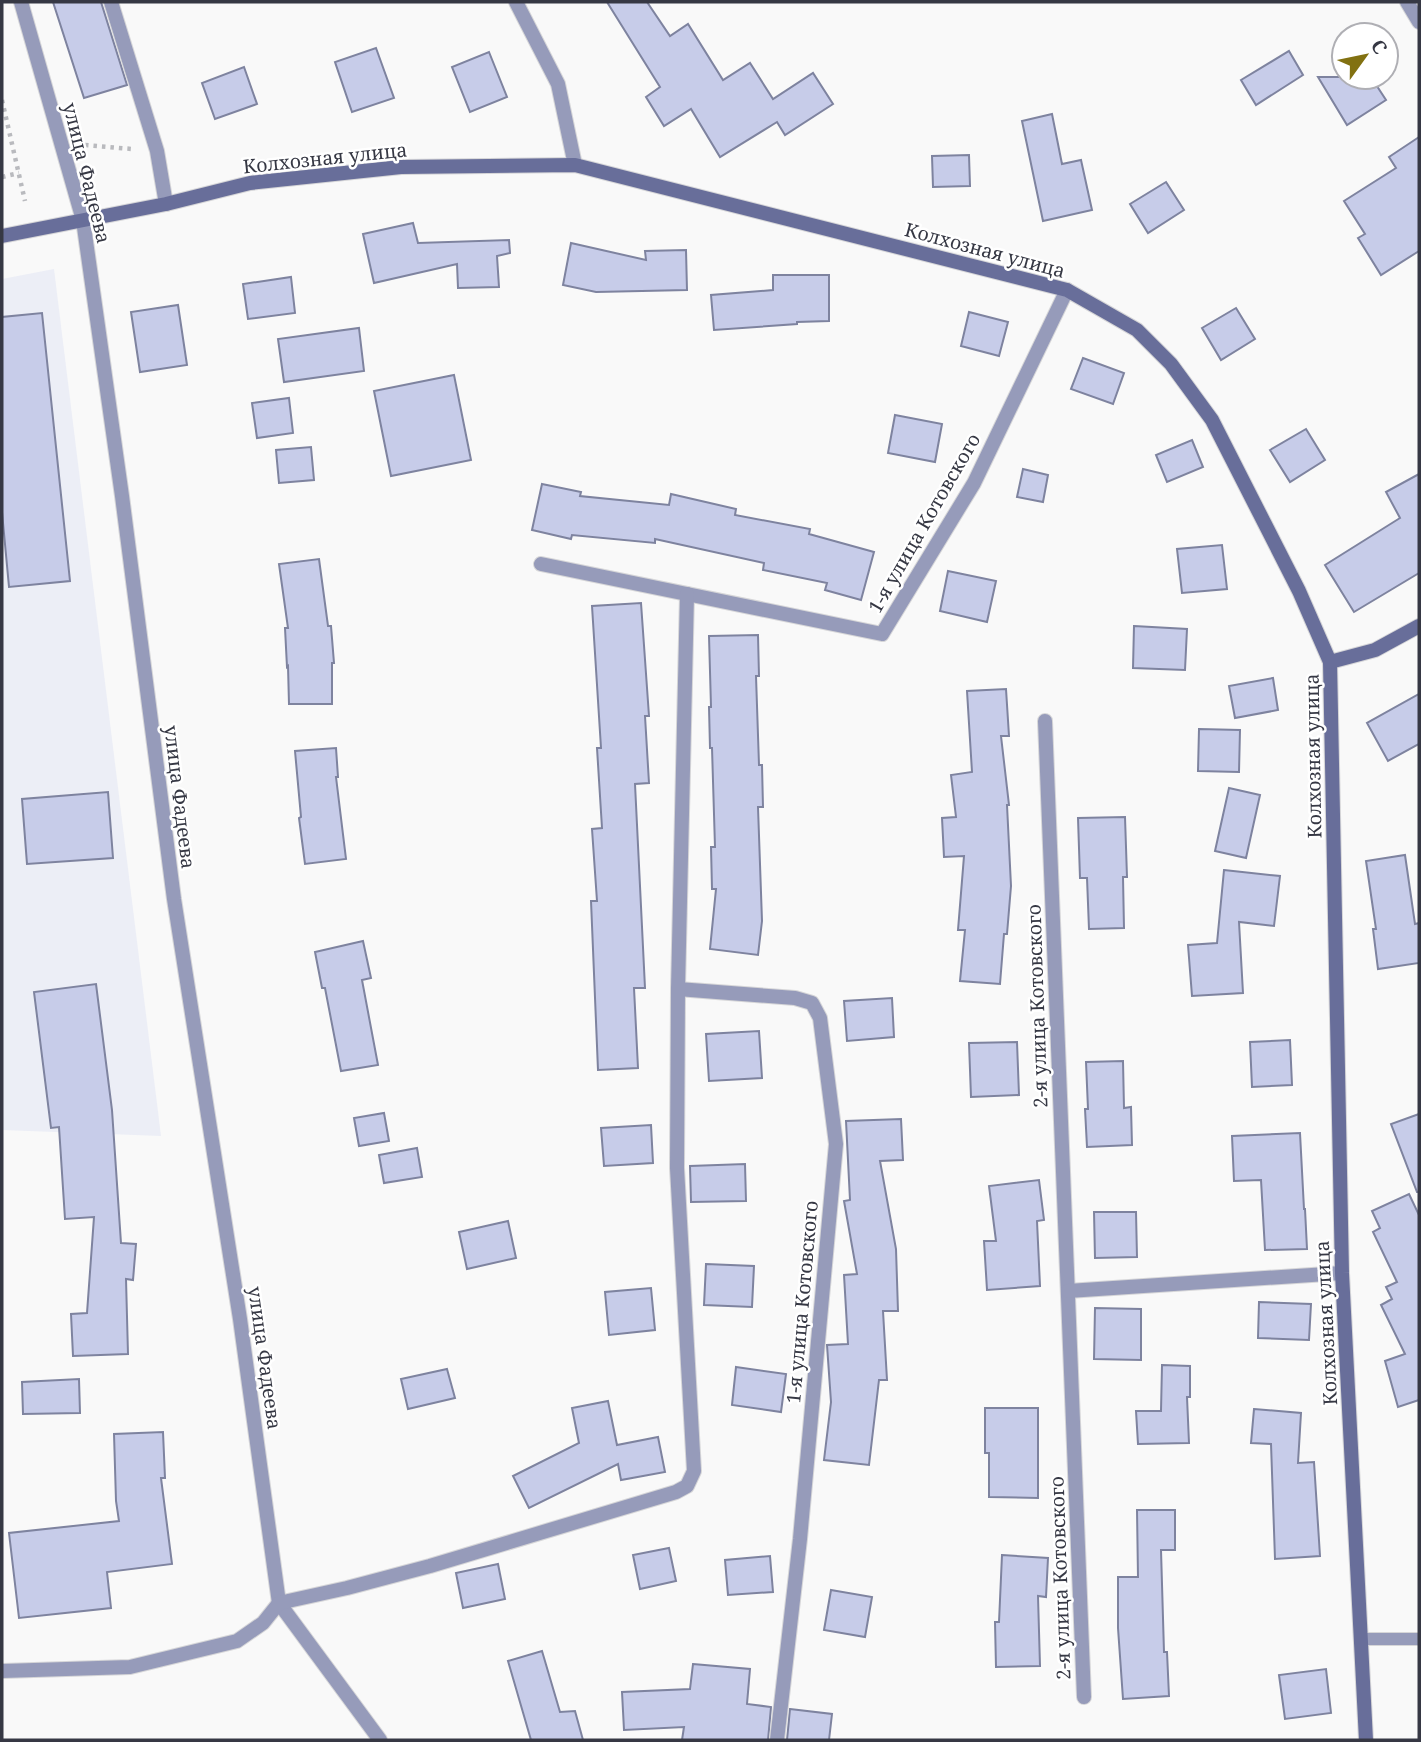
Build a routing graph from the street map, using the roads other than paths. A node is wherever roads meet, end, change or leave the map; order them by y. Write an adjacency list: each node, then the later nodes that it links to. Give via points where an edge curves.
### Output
1 (21, 2): 8 (street, улица Фадеева)
2 (111, 2): 7 (street, via 157,151)
3 (516, 2): 6 (street, via 558,84)
4 (1407, 2): 5 (street)
5 (1419, 22)
6 (575, 165): 7 (main road, Колхозная улица, via 401,167 250,183); 10 (main road, Колхозная улица)
7 (166, 204): 8 (main road, Колхозная улица)
8 (83, 219): 9 (main road, Колхозная улица); 19 (street, улица Фадеева, via 174,899)
9 (2, 236)
10 (1067, 290): 12 (street, 1-я улица Котовского, via 974,483 882,634); 14 (main road, Колхозная улица, via 1137,330 1171,364 1212,420)
11 (541, 564): 12 (street, 1-я улица Котовского)
12 (687, 594): 16 (street)
13 (1419, 626): 14 (main road, via 1375,650)
14 (1330, 662): 17 (main road, Колхозная улица)
15 (1045, 721): 18 (street, 2-я улица Котовского)
16 (678, 989): 19 (street, via 677,1168 694,1471 687,1486 430,1566); 25 (street, 1-я улица Котовского, via 795,998 812,1003 820,1018 836,1144)
17 (1342, 1273): 18 (street); 20 (main road, Колхозная улица)
18 (1068, 1291): 23 (street, 2-я улица Котовского)
19 (279, 1603): 22 (street, via 263,1623 237,1642 130,1667); 24 (street, улица Фадеева)
20 (1361, 1639): 21 (lane); 26 (main road, Колхозная улица)
21 (1419, 1639)
22 (2, 1671)
23 (1084, 1697)
24 (380, 1740)
25 (777, 1740)
26 (1366, 1740)

